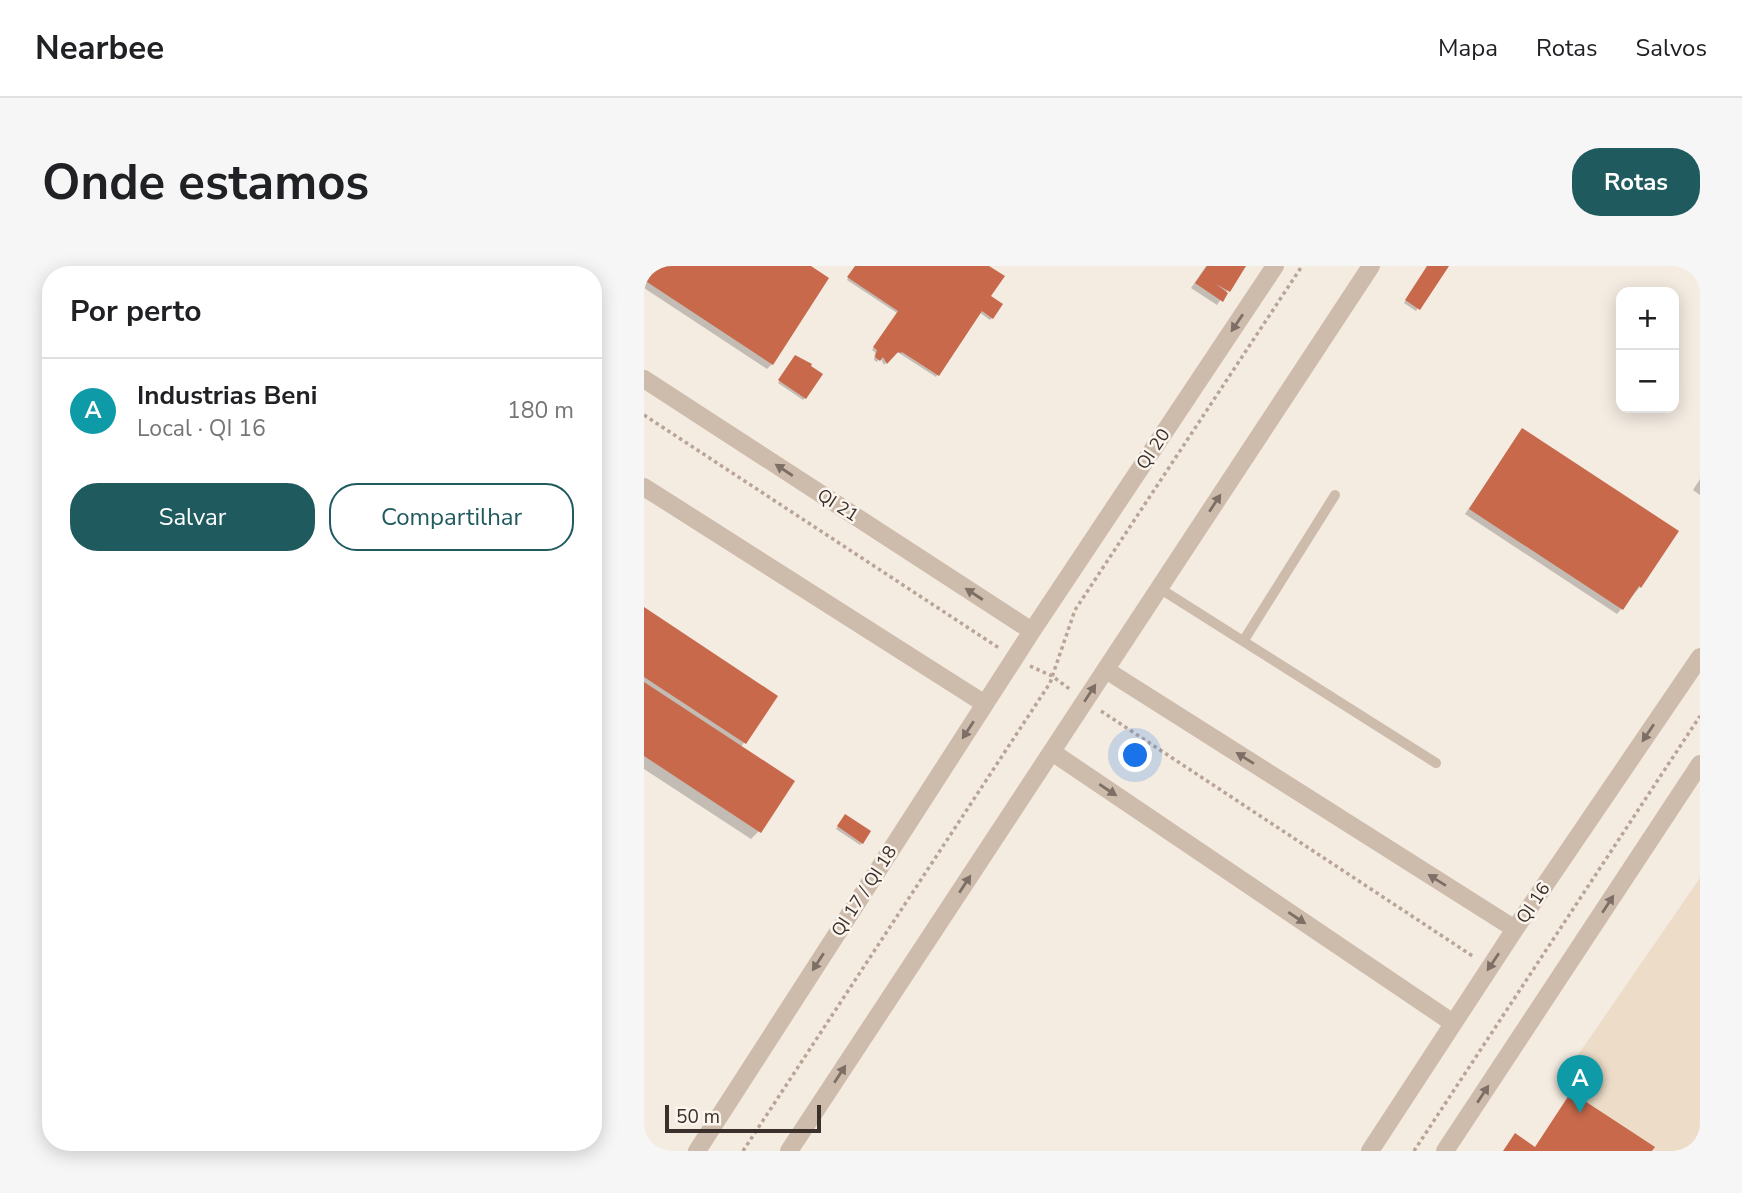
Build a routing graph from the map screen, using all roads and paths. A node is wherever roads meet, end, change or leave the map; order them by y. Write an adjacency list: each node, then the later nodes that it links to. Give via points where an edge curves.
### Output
1 (1275, 266): 8 (street, QI 20, one-way to 8)
2 (1302, 266): 20 (path, via 1076,610 1050,682)
3 (1371, 266): 7 (street, one-way to 3)
4 (644, 379): 8 (street, QI 21, one-way to 4)
5 (644, 487): 12 (street)
6 (1335, 495): 9 (lane)
7 (1159, 587): 9 (lane); 11 (street)
8 (1032, 631): 12 (street, QI 17 / QI 18)
9 (1244, 640): 15 (lane)
10 (1700, 657): 17 (street, QI 16, one-way to 17)
11 (1106, 670): 14 (street, one-way to 11); 17 (street, one-way to 11)
12 (985, 704): 19 (street, QI 17 / QI 18, one-way to 19)
13 (1700, 716): 23 (path)
14 (1052, 752): 18 (street, one-way to 18); 21 (street, one-way to 14)
15 (1436, 763)
16 (1700, 764): 24 (street, one-way to 16)
17 (1515, 929): 18 (street, QI 16, one-way to 18)
18 (1453, 1023): 22 (street, QI 16)
19 (697, 1151)
20 (743, 1151)
21 (789, 1151)
22 (1370, 1151)
23 (1414, 1151)
24 (1445, 1151)

